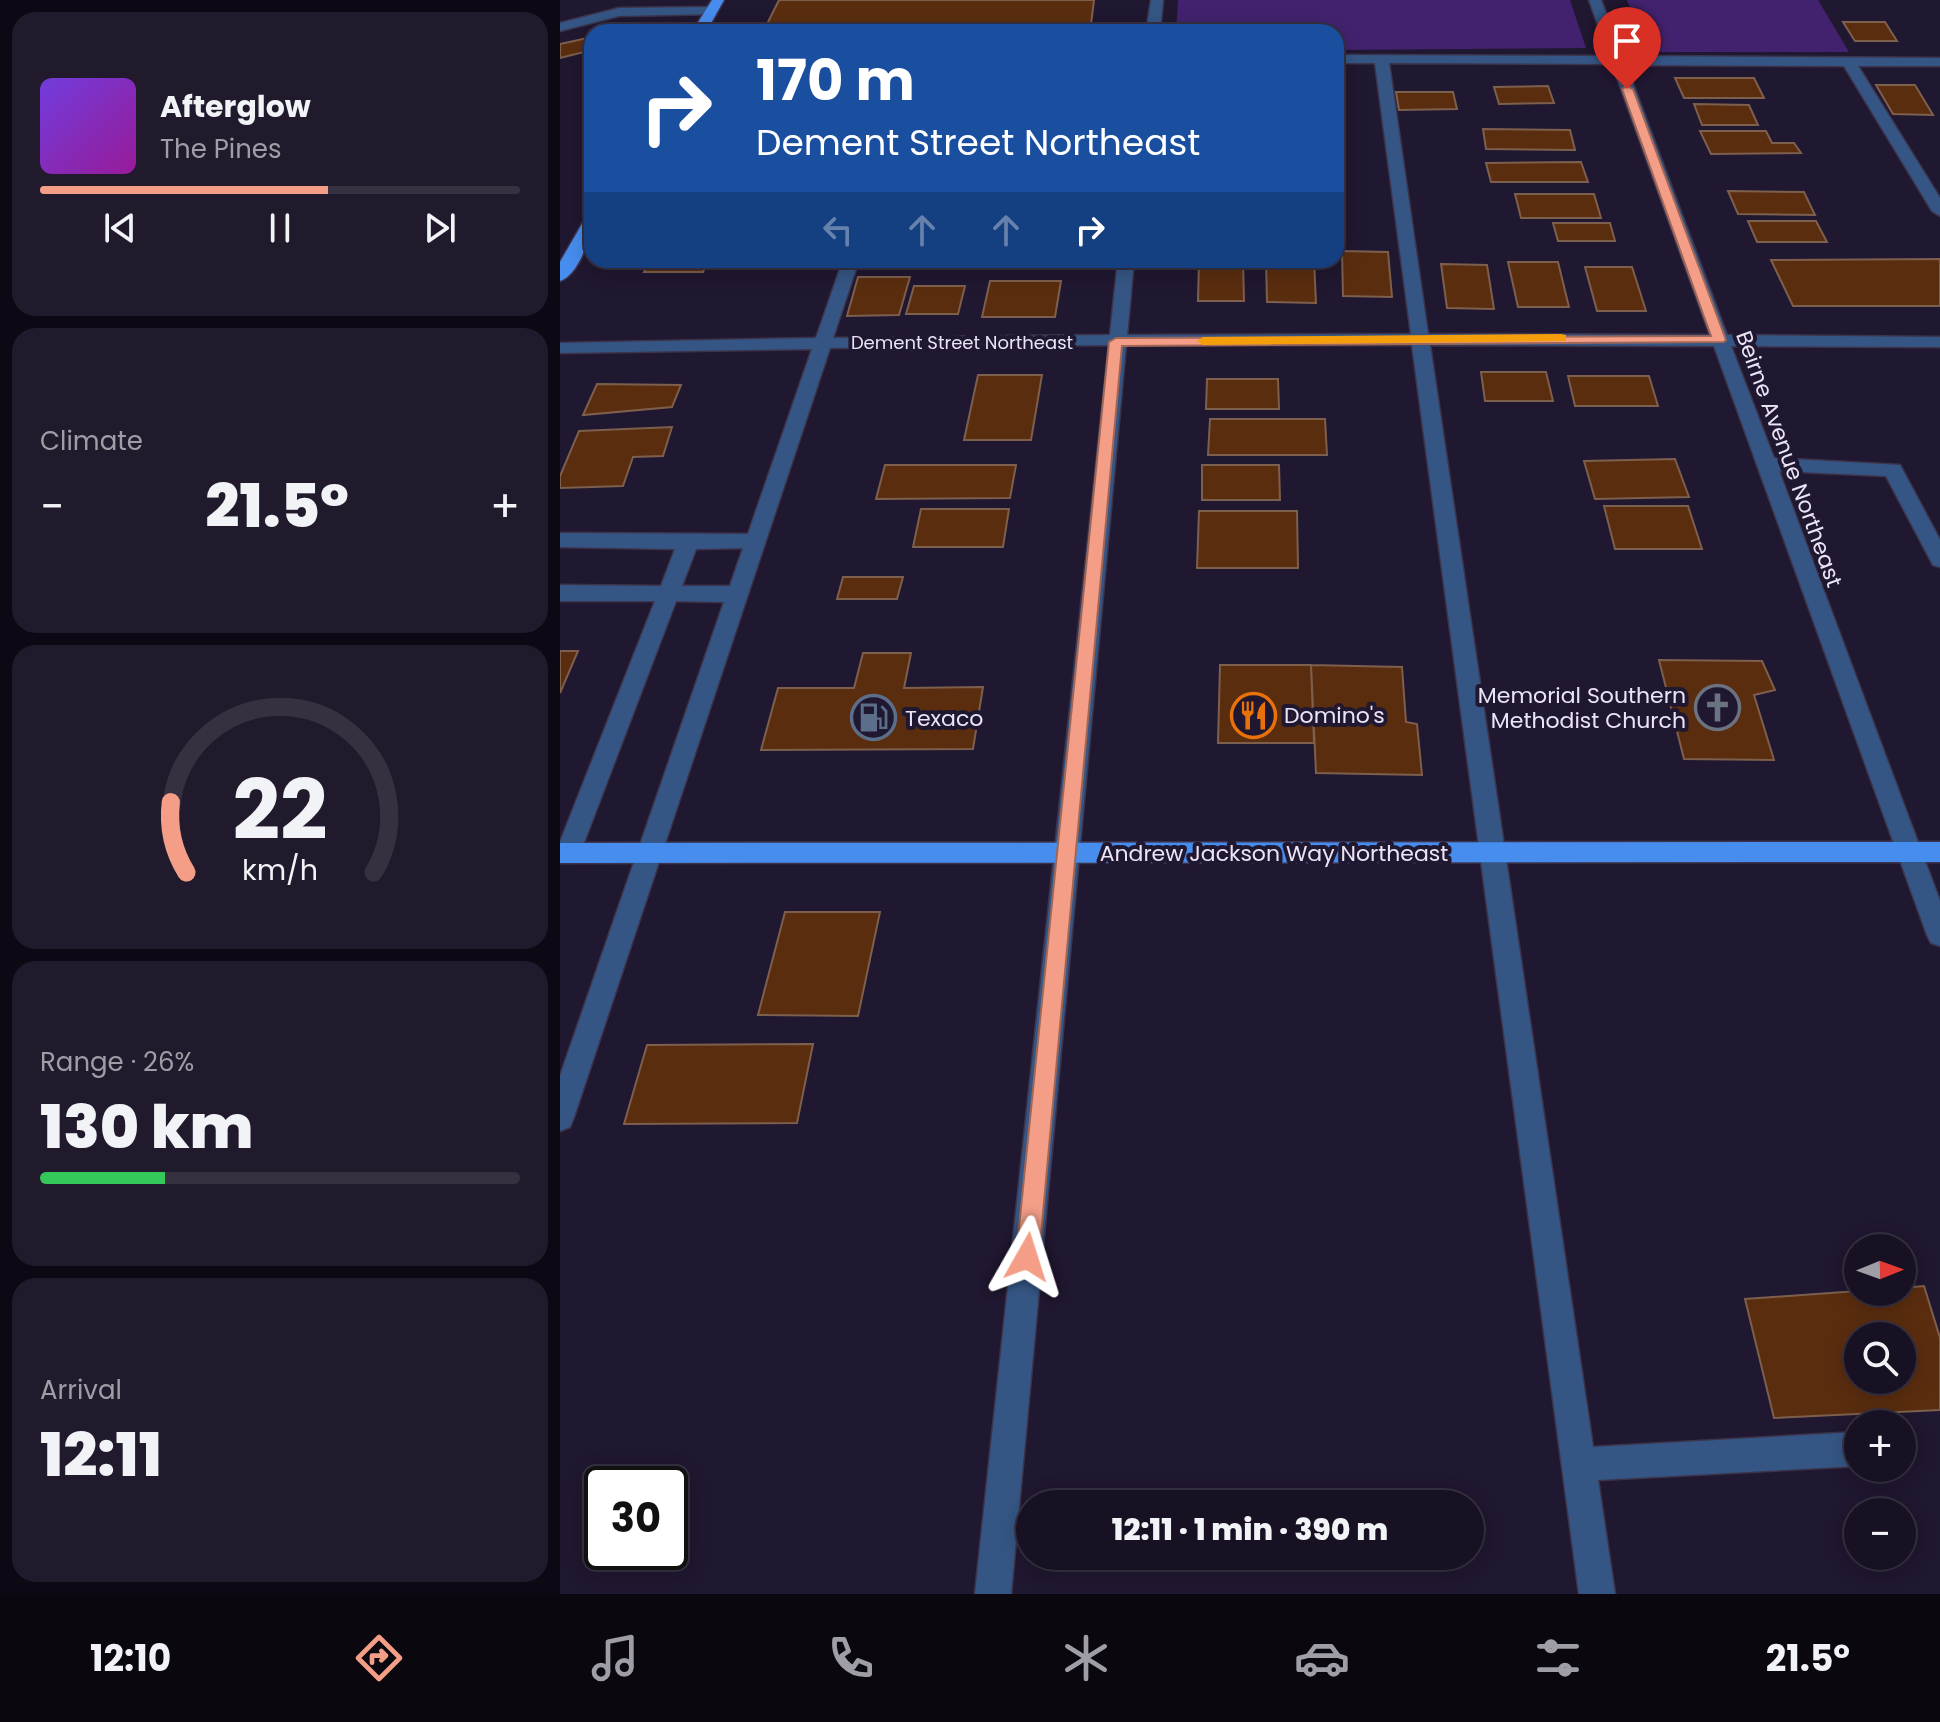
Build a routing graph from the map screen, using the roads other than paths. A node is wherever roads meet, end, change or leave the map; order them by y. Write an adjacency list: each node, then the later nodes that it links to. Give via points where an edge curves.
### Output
1 (1157, 0): 5 (street)
2 (1595, 0): 9 (street, Beirne Avenue Northeast)
3 (714, 6): 4 (main road); 6 (street, via 619,12)
4 (704, 24)
5 (1154, 24)
6 (560, 27)
7 (1344, 59): 8 (street)
8 (1381, 59): 9 (street); 17 (street)
9 (1617, 61): 10 (street); 18 (street, Beirne Avenue Northeast)
10 (1849, 62): 11 (street); 12 (street)
11 (1940, 62)
12 (1940, 211)
13 (584, 234): 16 (main road)
14 (848, 268): 19 (street)
15 (1125, 268): 20 (street)
16 (560, 276)
17 (1420, 339): 18 (street, Dement Street Northeast); 20 (street, Dement Street Northeast); 31 (street)
18 (1719, 340): 21 (street, Dement Street Northeast); 23 (street, Beirne Avenue Northeast)
19 (822, 342): 20 (street, Dement Street Northeast); 22 (street, Dement Street Northeast); 25 (street)
20 (1116, 342): 36 (street)
21 (1940, 342)
22 (560, 348)
23 (1765, 464): 27 (street, via 1893,470); 32 (street, Beirne Avenue Northeast)
24 (560, 540): 26 (street)
25 (754, 541): 26 (street); 29 (street)
26 (688, 542): 30 (street)
27 (1940, 560)
28 (560, 593): 30 (street)
29 (736, 594): 30 (street); 35 (street)
30 (667, 595): 34 (street)
31 (1492, 852): 32 (main road, Andrew Jackson Way Northeast); 36 (main road, Andrew Jackson Way Northeast); 40 (street)
32 (1909, 852): 33 (main road, Andrew Jackson Way Northeast); 37 (street, Beirne Avenue Northeast)
33 (1940, 852)
34 (564, 853): 35 (main road, Andrew Jackson Way Northeast)
35 (649, 853): 36 (main road, Andrew Jackson Way Northeast); 38 (street)
36 (1067, 853): 41 (street)
37 (1940, 935)
38 (560, 1117)
39 (1844, 1450): 40 (street)
40 (1579, 1464): 42 (street)
41 (993, 1594)
42 (1597, 1594)

